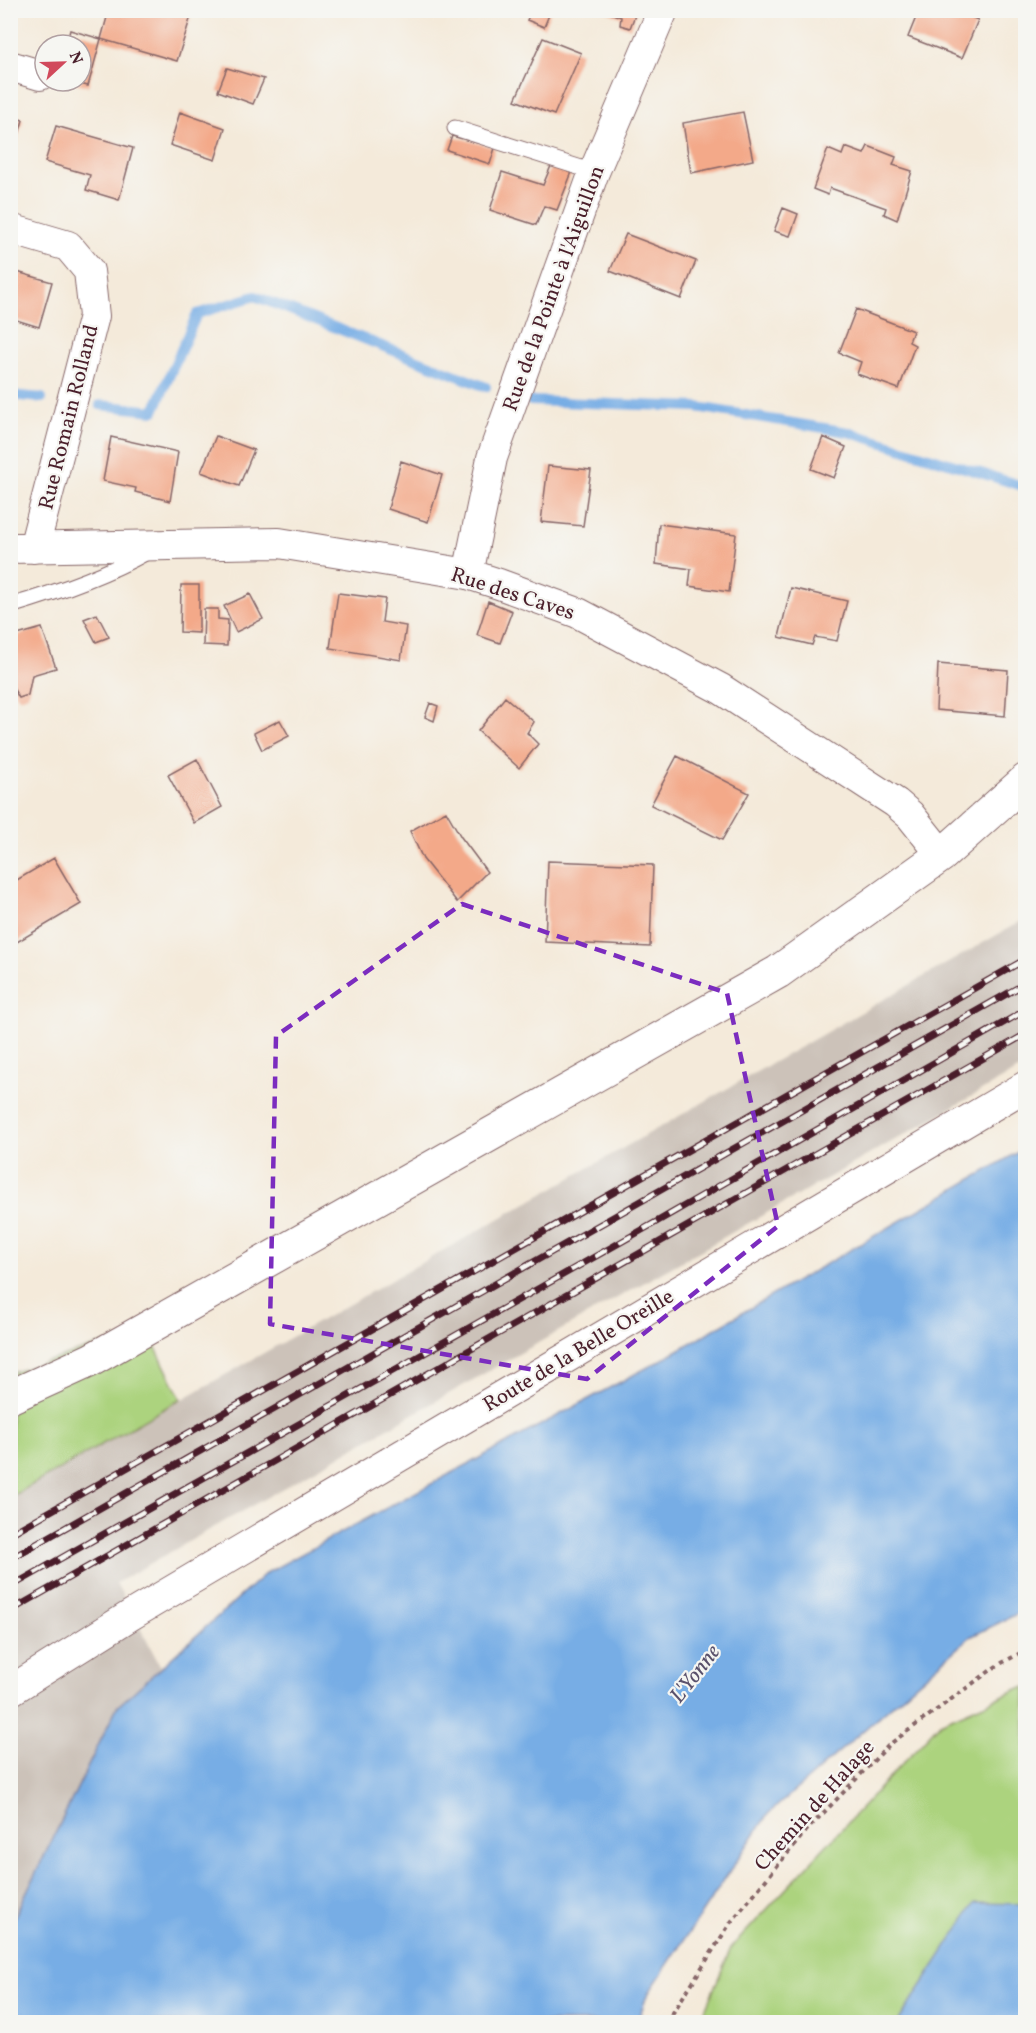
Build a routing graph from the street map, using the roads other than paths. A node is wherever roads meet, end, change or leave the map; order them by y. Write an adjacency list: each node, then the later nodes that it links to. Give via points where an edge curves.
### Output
1 (663, 10): 5 (street, Rue de la Pointe à l'Aiguillon)
2 (10, 66): 3 (street)
3 (33, 73)
4 (455, 128): 5 (lane)
5 (594, 172): 9 (street, Rue de la Pointe à l'Aiguillon, via 492,458)
6 (10, 229): 8 (street, Rue Romain Rolland, via 68,246 89,271 94,316)
7 (159, 545): 8 (street, Rue des Caves); 9 (street, Rue des Caves, via 279,543); 10 (lane, via 63,590)
8 (22, 548)
9 (468, 574): 12 (street, Rue des Caves, via 578,613 721,689 896,803)
10 (10, 606)
11 (1026, 780): 12 (main road)
12 (942, 855): 14 (main road, via 778,972 91,1360)
13 (1026, 1086): 15 (street, Route de la Belle Oreille, via 131,1615)
14 (10, 1397)
15 (10, 1691)

